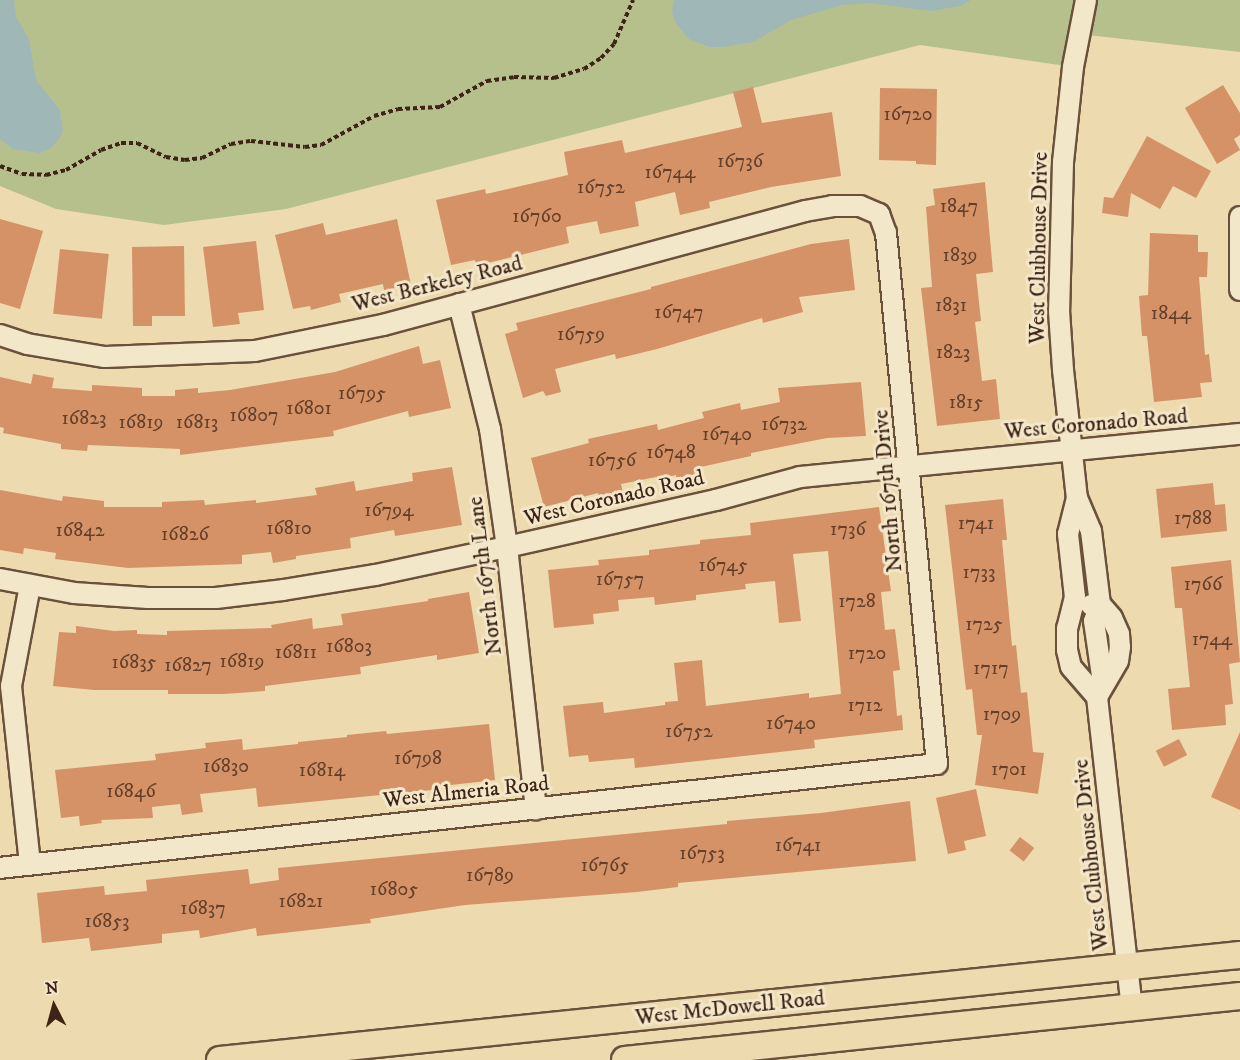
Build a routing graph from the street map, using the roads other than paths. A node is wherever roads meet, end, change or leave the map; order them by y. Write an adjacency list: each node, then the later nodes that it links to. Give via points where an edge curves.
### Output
1 (1086, 0): 8 (street, West Clubhouse Drive, via 1072,67 1060,209 1059,311)
2 (879, 214): 5 (street, West Berkeley Road, via 860,206 814,209); 9 (street, North 167th Drive, via 886,233)
3 (1240, 217): 4 (street)
4 (1240, 290)
5 (459, 304): 6 (street, West Berkeley Road, via 383,325 255,351 105,357 27,344); 11 (street, North 167th Lane, via 490,429)
6 (0, 335)
7 (1240, 434): 8 (street, West Coronado Road)
8 (1072, 451): 9 (street, West Coronado Road); 10 (street, West Clubhouse Drive)
9 (910, 464): 11 (street, West Coronado Road, via 800,477); 17 (street, North 167th Drive)
10 (1077, 498): 14 (street, West Clubhouse Drive, via 1092,531); 15 (street, West Clubhouse Drive, via 1068,534)
11 (507, 547): 13 (street, West Coronado Road, via 376,575 216,598 74,593); 18 (street, North 167th Lane)
12 (0, 579): 13 (street, West Coronado Road)
13 (30, 585): 19 (street, via 11,686)
14 (1100, 604): 15 (street); 16 (street, West Clubhouse Drive, via 1094,621)
15 (1074, 607): 16 (street, West Clubhouse Drive, via 1067,628 1071,667 1083,683)
16 (1100, 690): 22 (street, West Clubhouse Drive)
17 (937, 764): 18 (street, West Almeria Road)
18 (536, 809): 19 (street, West Almeria Road)
19 (30, 864): 20 (street, West Almeria Road)
20 (0, 868)
21 (1240, 955): 22 (main road, West McDowell Road)
22 (1128, 967): 24 (street, West Clubhouse Drive); 25 (main road, West McDowell Road)
23 (1240, 996): 24 (main road, West McDowell Road)
24 (1132, 1007): 26 (main road, West McDowell Road)
25 (220, 1060)
26 (625, 1060)

